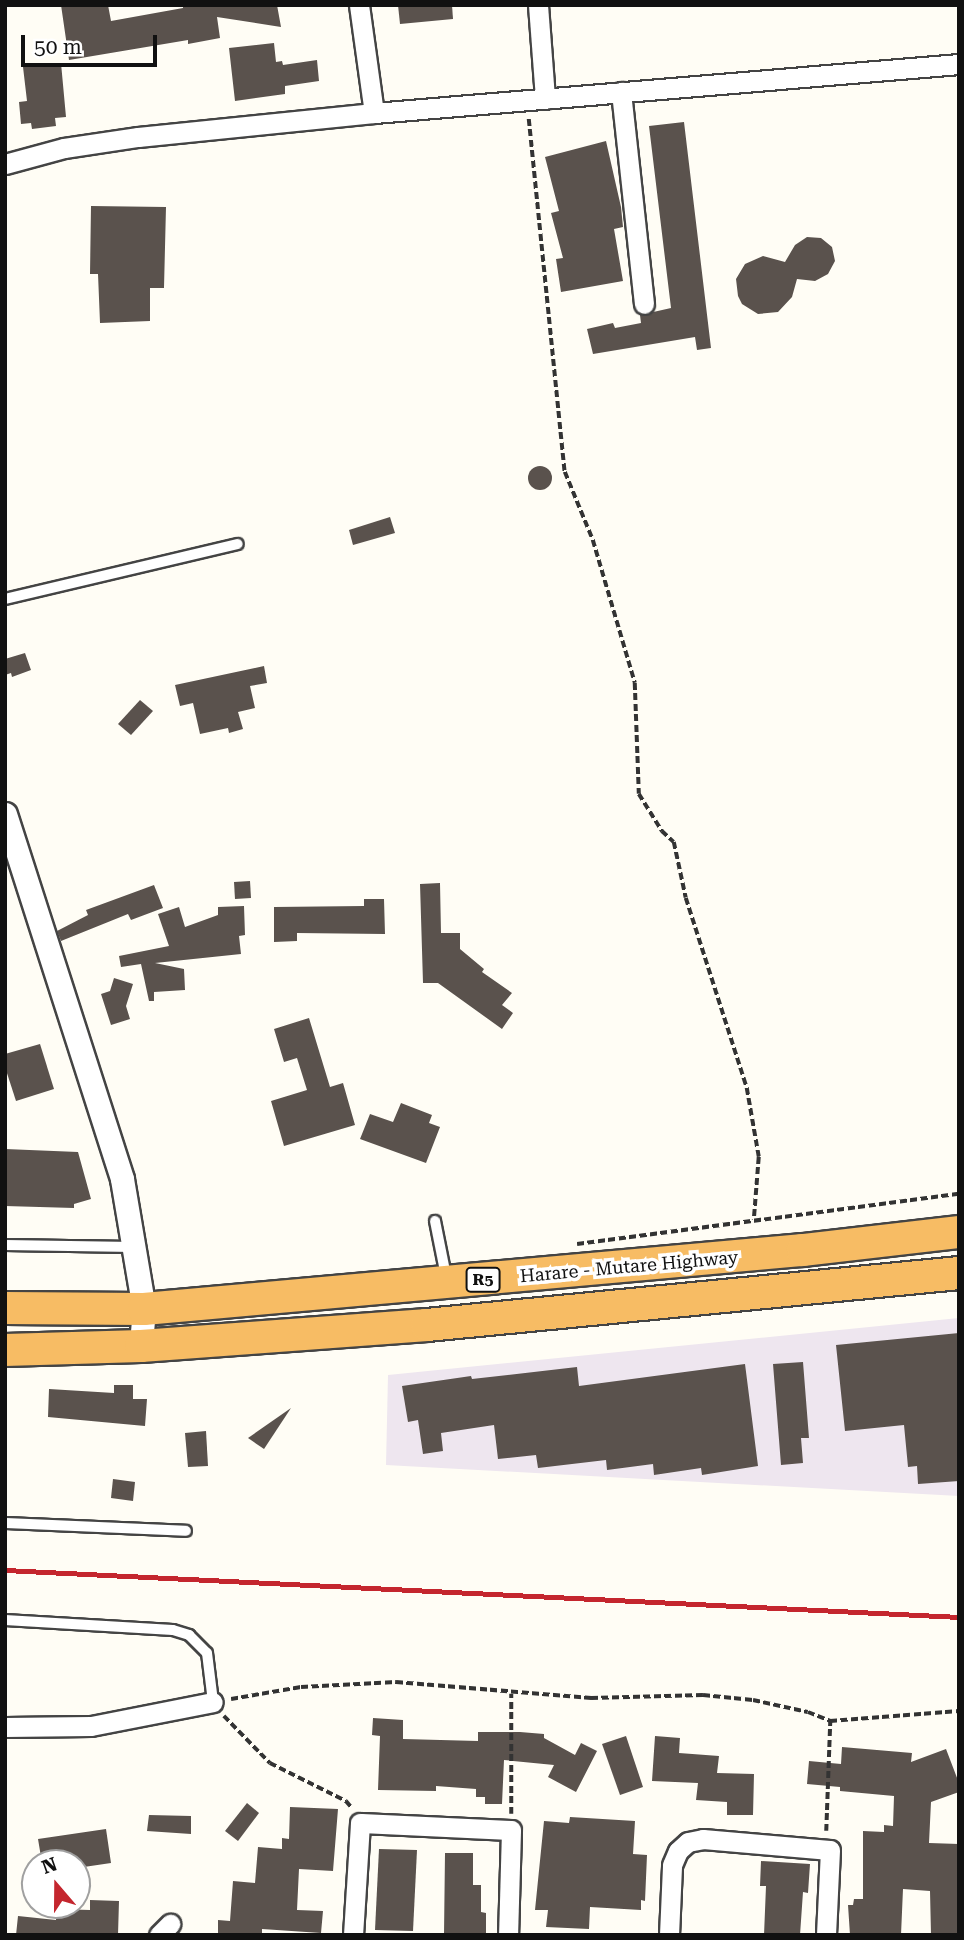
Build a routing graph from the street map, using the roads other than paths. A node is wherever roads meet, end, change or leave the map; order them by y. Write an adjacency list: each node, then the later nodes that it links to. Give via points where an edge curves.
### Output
1 (359, 5): 6 (street)
2 (538, 5): 5 (street)
3 (959, 64): 4 (street)
4 (621, 93): 5 (street); 8 (street)
5 (536, 100): 6 (street)
6 (374, 113): 7 (street, via 138,137 64,148)
7 (5, 164)
8 (644, 304)
9 (237, 544): 10 (lane)
10 (5, 599)
11 (5, 814): 15 (street, via 121,1179)
12 (435, 1221): 17 (lane)
13 (959, 1232): 17 (highway, Harare - Mutare Highway / R5)
14 (5, 1245): 15 (lane)
15 (135, 1247): 19 (street)
16 (959, 1273): 20 (highway, Harare - Mutare Highway / R5, via 427,1325)
17 (447, 1284): 19 (highway, Harare - Mutare Highway / R5)
18 (5, 1308): 19 (highway, Harare - Mutare Highway / R5)
19 (144, 1309): 20 (street)
20 (141, 1346): 21 (highway, Harare - Mutare Highway / R5)
21 (5, 1350)
22 (5, 1522): 23 (lane)
23 (186, 1531)
24 (5, 1620): 25 (lane, via 190,1634 207,1653)
25 (213, 1702): 26 (street, via 91,1726)
26 (5, 1727)
27 (353, 1935): 28 (street, via 360,1823 511,1830)
28 (508, 1935)
29 (669, 1935): 30 (street, via 672,1865 688,1842 703,1839 830,1850)
30 (826, 1935)

